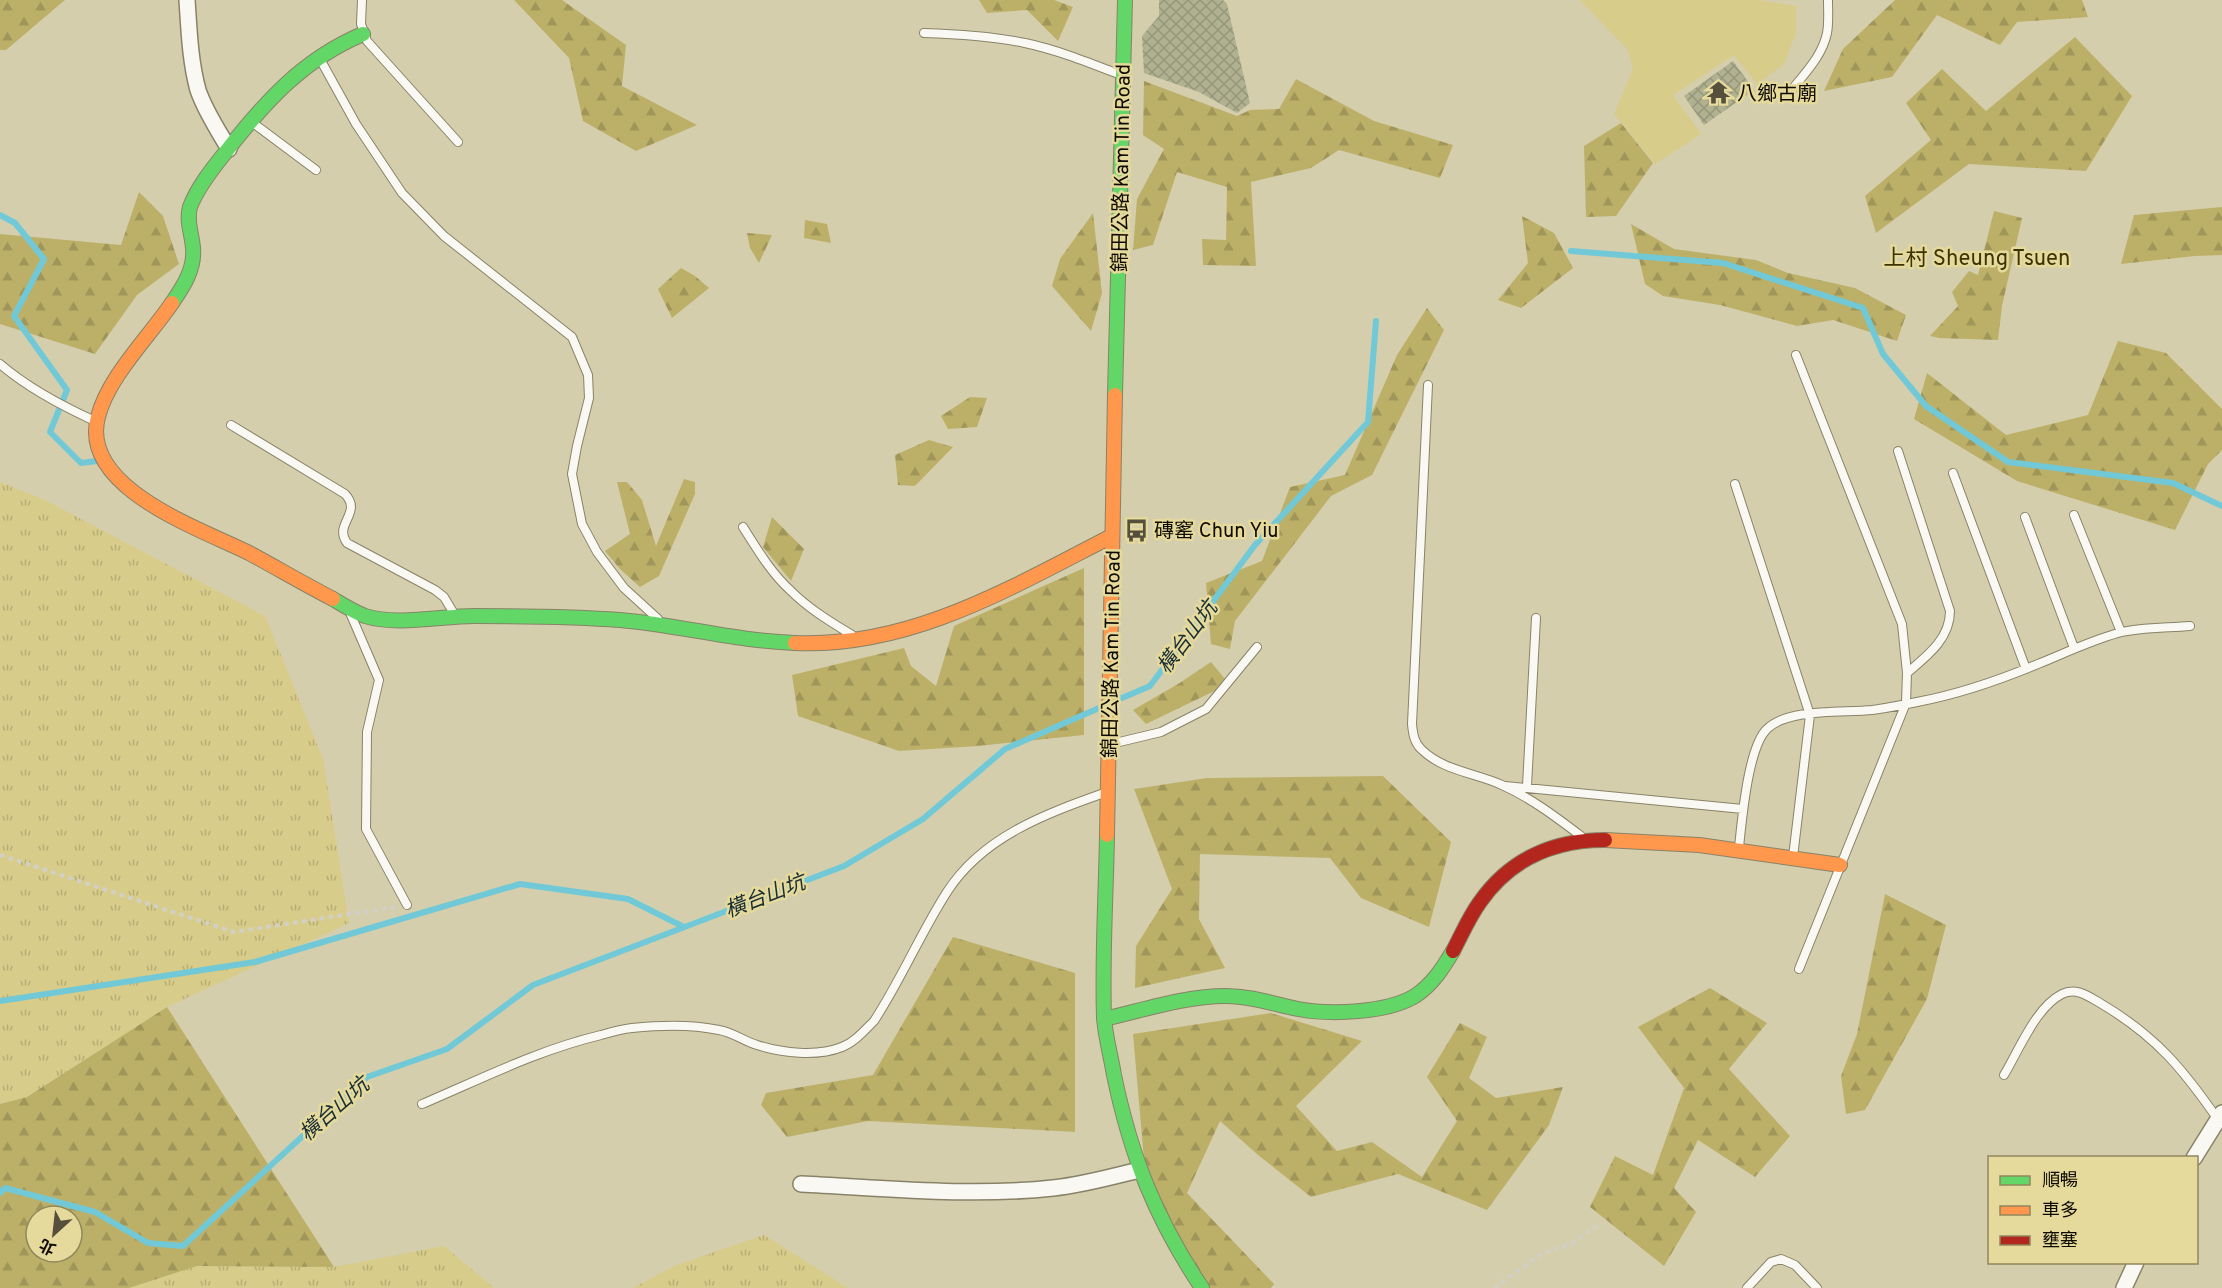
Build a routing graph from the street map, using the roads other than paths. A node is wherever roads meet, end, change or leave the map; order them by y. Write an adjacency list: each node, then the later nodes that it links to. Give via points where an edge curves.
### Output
1 (187, 0): 12 (street, via 198,90)
2 (362, 0): 6 (lane)
3 (1125, 0): 8 (street, 錦田公路 Kam Tin Road)
4 (1828, 0): 9 (lane, via 1823,45)
5 (924, 33): 8 (lane, via 1024,43)
6 (363, 34): 7 (street); 11 (lane)
7 (320, 59): 10 (street, via 293,76); 29 (lane, via 356,124 402,193 444,236 572,337 588,375 589,398 572,474 582,524 624,588)
8 (1123, 75): 25 (street, 錦田公路 Kam Tin Road)
9 (1786, 97)
10 (252, 122): 12 (street); 13 (lane)
11 (458, 142)
12 (229, 148): 17 (street, via 190,208 195,248 188,277 110,389)
13 (316, 170)
14 (1796, 355): 36 (lane, via 1902,624)
15 (0, 364): 17 (lane, via 51,398)
16 (1428, 385): 40 (lane, via 1414,738 1420,748 1450,767)
17 (97, 421): 26 (street, via 98,449 104,460 141,497)
18 (231, 425): 27 (lane, via 345,494 352,507 343,530 347,543 435,590)
19 (1898, 451): 36 (lane, via 1950,611 1950,624 1943,639)
20 (1953, 472): 35 (lane)
21 (1735, 484): 38 (lane)
22 (2074, 515): 31 (lane)
23 (2025, 518): 34 (lane)
24 (743, 527): 32 (lane, via 790,591 818,614)
25 (1112, 536): 32 (street, via 999,594 894,633); 39 (street, 錦田公路 Kam Tin Road)
26 (348, 608): 27 (street, via 384,620); 48 (lane, via 379,680 367,732 366,829)
27 (455, 616): 29 (street, via 605,619)
28 (1536, 618): 41 (lane)
29 (666, 626): 32 (street, via 760,641)
30 (2190, 626): 31 (lane)
31 (2121, 632): 34 (lane)
32 (861, 640)
33 (1257, 646): 39 (lane, via 1206,709 1161,732)
34 (2074, 648): 35 (lane)
35 (2026, 669): 37 (lane)
36 (1907, 673): 37 (lane)
37 (1906, 703): 38 (lane); 47 (lane)
38 (1810, 715): 43 (lane, via 1778,720 1766,730 1755,751); 46 (lane)
39 (1110, 744): 42 (street, 錦田公路 Kam Tin Road)
40 (1503, 785): 41 (lane); 44 (lane, via 1539,804)
41 (1527, 786): 43 (lane)
42 (1108, 791): 50 (street, 錦田公路 Kam Tin Road); 52 (lane, via 1020,827 970,865 948,890 874,1021 844,1046 826,1052 778,1050 721,1030 691,1026 630,1028 532,1056)
43 (1743, 809): 45 (lane)
44 (1586, 840): 45 (street, via 1671,842); 50 (street, via 1551,847 1500,879 1475,909 1430,985 1400,1003 1330,1011 1218,996)
45 (1738, 851): 46 (street)
46 (1793, 858): 47 (street)
47 (1840, 865): 49 (lane)
48 (407, 905)
49 (1799, 969)
50 (1104, 1019): 55 (street, 錦田公路 Kam Tin Road, via 1116,1091)
51 (2004, 1075): 53 (lane, via 2042,1010 2064,993 2076,991 2142,1030 2170,1056)
52 (422, 1104)
53 (2221, 1119): 54 (street)
54 (2195, 1156)
55 (1139, 1170): 56 (street, via 1092,1182 1019,1191); 58 (street, 錦田公路 Kam Tin Road, via 1155,1212)
56 (801, 1184)
57 (2136, 1264): 61 (street)
58 (1202, 1288)
59 (1747, 1288): 60 (lane, via 1771,1262 1781,1258 1795,1265)
60 (1817, 1288)
61 (2124, 1288)

